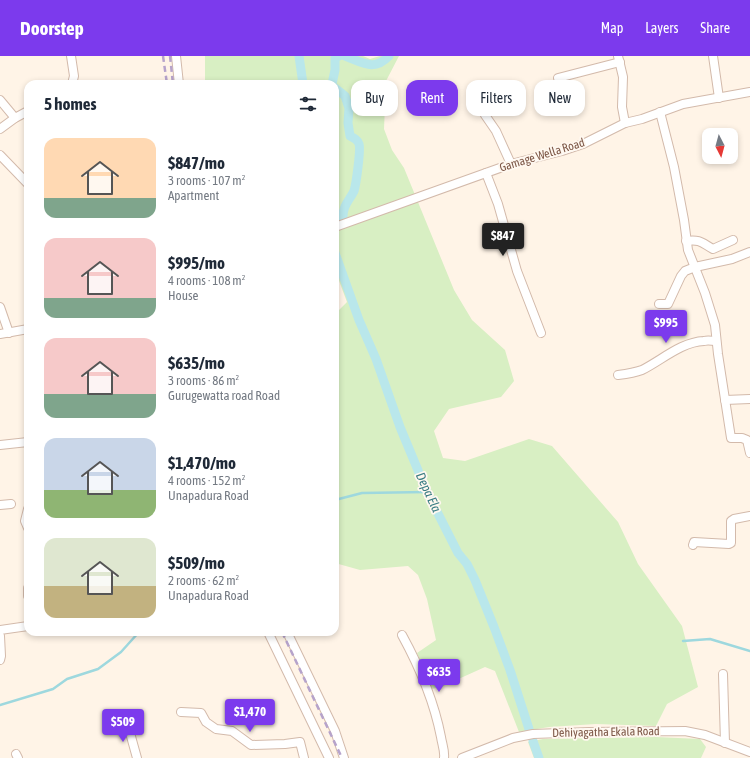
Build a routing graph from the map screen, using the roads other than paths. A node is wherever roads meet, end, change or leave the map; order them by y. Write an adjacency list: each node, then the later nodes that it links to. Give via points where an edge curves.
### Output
1 (71, 56): 6 (street)
2 (176, 56): 7 (street)
3 (713, 56): 9 (street)
4 (619, 59): 5 (street); 15 (street, via 623,77 622,107)
5 (558, 78)
6 (73, 80)
7 (178, 80)
8 (750, 92): 9 (street, Gamage Wella Road)
9 (719, 98): 11 (street, Gamage Wella Road, via 683,104)
10 (0, 100): 14 (street)
11 (660, 112): 15 (street, Gamage Wella Road); 23 (street, via 674,167)
12 (24, 113): 14 (street)
13 (486, 116): 18 (street, via 496,131)
14 (15, 118): 16 (street)
15 (625, 123): 18 (street, Gamage Wella Road, via 583,144)
16 (0, 129)
17 (0, 156): 20 (street)
18 (511, 164): 19 (street, Gamage Wella Road)
19 (486, 173): 21 (street, Gamage Wella Road); 30 (street, via 498,204 517,271)
20 (24, 180)
21 (339, 226)
22 (733, 240): 23 (street, via 713,249 699,240)
23 (686, 241): 25 (street)
24 (750, 252): 25 (street, via 726,261)
25 (695, 266): 26 (street, via 681,276 668,304); 32 (street, via 713,319)
26 (659, 304)
27 (0, 307): 29 (street)
28 (24, 330): 29 (street)
29 (9, 333): 31 (street)
30 (541, 333)
31 (0, 334)
32 (716, 342): 33 (street, via 704,340 690,344 641,370); 35 (street)
33 (618, 375)
34 (750, 399): 35 (street)
35 (725, 400): 38 (street, via 731,438 746,440)
36 (24, 442): 37 (street)
37 (0, 445)
38 (750, 453)
39 (11, 504): 40 (street)
40 (0, 505)
41 (750, 516): 42 (street, via 731,521 731,543 694,542)
42 (693, 545)
43 (24, 627): 44 (street)
44 (0, 630)
45 (402, 635): 59 (street, via 431,701)
46 (0, 636): 49 (street)
47 (270, 636): 57 (street)
48 (289, 636): 58 (street)
49 (0, 660)
50 (723, 674): 53 (street)
51 (180, 712): 56 (street, via 202,713 206,722 216,729 232,731 251,745 300,742)
52 (127, 722): 55 (street)
53 (725, 742): 54 (street, Dehiyagatha Ekala Road); 60 (street, Dehiyagatha Ekala Road, via 686,731 533,734 513,738)
54 (750, 752)
55 (137, 758)
56 (304, 758)
57 (329, 758)
58 (344, 758)
59 (444, 758)
60 (462, 758)

